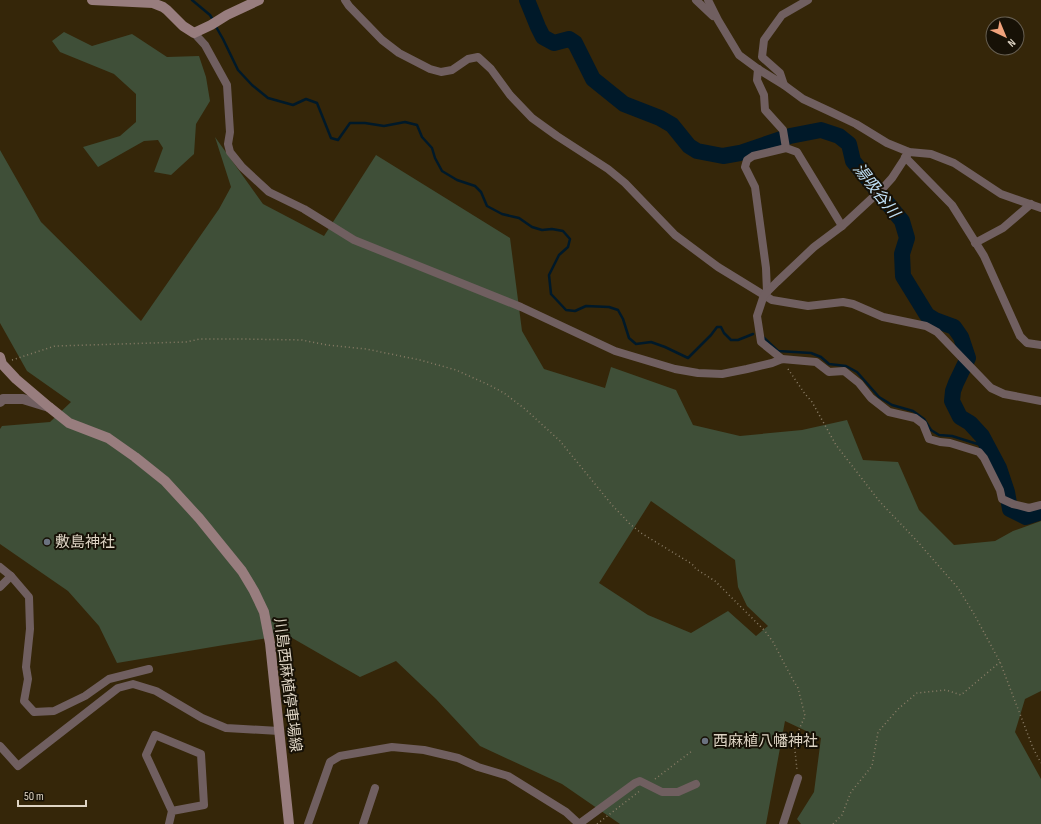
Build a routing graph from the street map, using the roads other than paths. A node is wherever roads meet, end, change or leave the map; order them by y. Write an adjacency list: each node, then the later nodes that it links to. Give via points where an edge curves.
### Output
1 (92, 0): 7 (main road)
2 (259, 0): 9 (main road)
3 (345, 0): 18 (street, via 382,40 399,53 430,69 441,72 452,70 468,58 478,57 532,118 625,183 674,235 718,267)
4 (696, 0): 8 (street)
5 (708, 0): 8 (street)
6 (808, 0): 11 (street, via 782,15 764,40 762,57 780,73)
7 (152, 2): 9 (main road, via 163,7)
8 (718, 20): 10 (street, via 739,55)
9 (194, 33): 20 (street, via 205,45 227,85 230,152 269,192 354,240 521,307 615,351 675,369 722,374)
10 (758, 69): 11 (street); 12 (street, via 757,80 764,94 765,110 783,130)
11 (784, 85): 13 (street, via 803,99 856,124)
12 (786, 146): 16 (street, via 797,152); 18 (street, via 753,156 747,160 745,166 755,187 766,268)
13 (907, 155): 14 (street, via 931,154 954,163 1001,194); 16 (street, via 883,188); 17 (street, via 952,205)
14 (1031, 204): 15 (street); 17 (street, via 1003,228)
15 (1041, 208)
16 (842, 226): 18 (street, via 814,247)
17 (975, 243): 19 (street, via 984,256 1020,336 1027,343)
18 (766, 293): 20 (street, via 757,316 761,342); 22 (street, via 772,300 808,306 843,302 853,304 883,317 926,326 937,332 990,388 1004,394)
19 (1041, 345)
20 (782, 359): 25 (street, via 816,362 829,372 844,371 889,412 915,418 923,424 929,439 979,452 1000,490 1002,499 1029,508)
21 (1, 360): 24 (main road, 川島西麻植停車場線, via 16,379)
22 (1041, 401)
23 (0, 402): 24 (street, via 3,399 23,399)
24 (49, 407): 32 (main road, 川島西麻植停車場線, via 69,422 108,438 165,481 242,571 264,612 270,643)
25 (1041, 505)
26 (0, 567): 27 (street)
27 (11, 576): 28 (street); 30 (street, via 29,597 30,629 26,667 28,679 24,701 34,712 54,711 85,696)
28 (0, 586)
29 (149, 669): 30 (street)
30 (109, 679): 31 (street)
31 (118, 688): 32 (street, via 133,684 156,691 202,718 226,728); 33 (street, via 18,766)
32 (279, 731): 39 (main road, 川島西麻植停車場線)
33 (0, 746)
34 (798, 778): 43 (street)
35 (696, 784): 42 (street, via 678,792 662,792 640,781)
36 (375, 788): 41 (street)
37 (172, 811): 37 (street, via 204,805 201,754 155,735 146,755); 38 (street)
38 (169, 824)
39 (289, 824)
40 (308, 824): 42 (street, via 330,762 340,756 392,747 451,756 508,776 566,812)
41 (363, 824)
42 (579, 824)
43 (783, 824)

